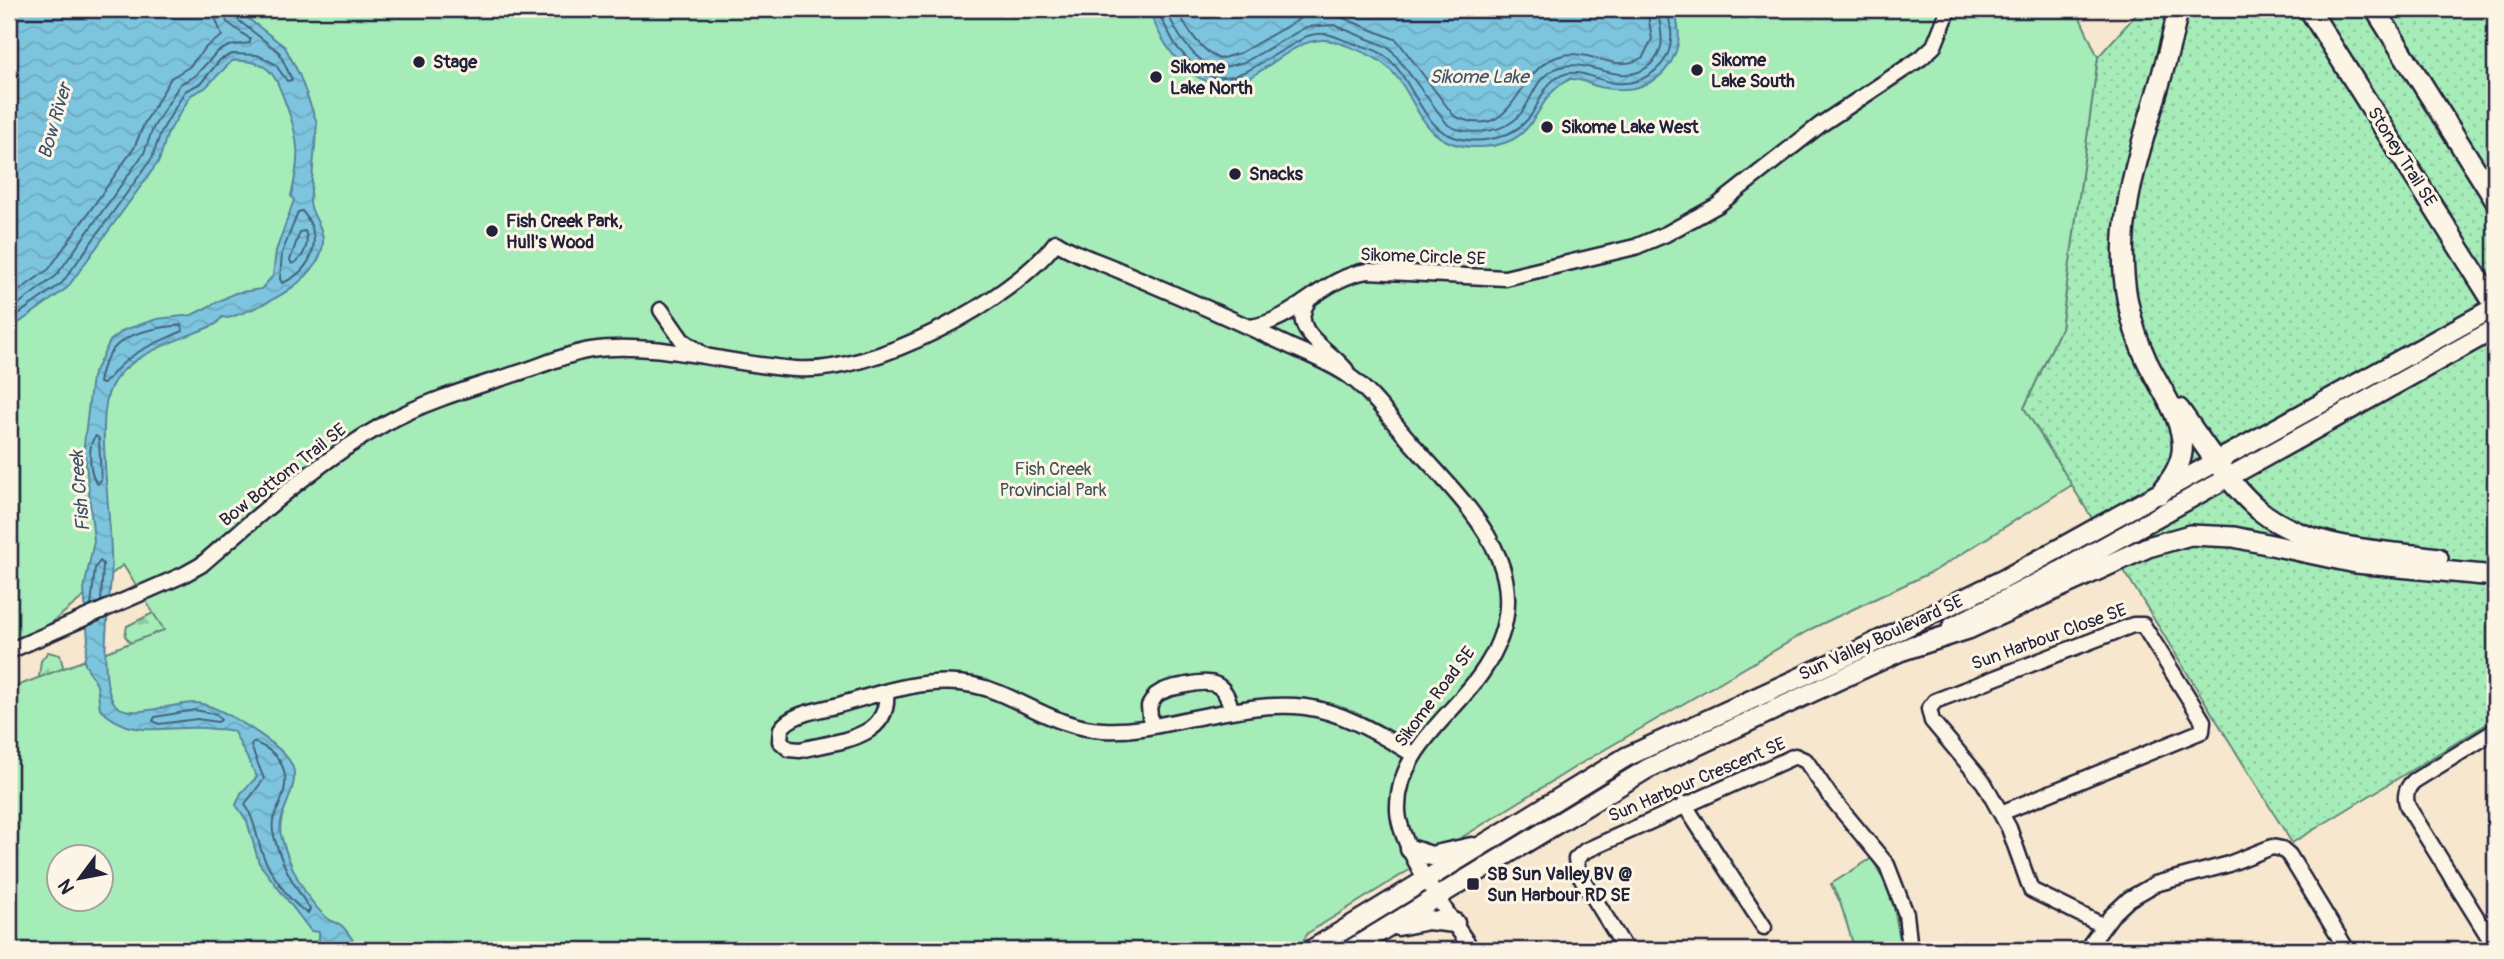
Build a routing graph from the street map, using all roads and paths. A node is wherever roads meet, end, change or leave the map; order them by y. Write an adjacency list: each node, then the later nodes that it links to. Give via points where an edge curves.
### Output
1 (1949, 9): 6 (street, Sikome Circle SE, via 1934,46 1921,58 1820,125 1718,205 1667,234 1609,254 1505,278 1354,273)
2 (2178, 9): 13 (highway, via 2134,170 2123,236 2129,306)
3 (2309, 9): 7 (highway, Stoney Trail SE)
4 (2375, 9): 5 (highway)
5 (2495, 200)
6 (1310, 298): 9 (street, Sikome Circle SE, via 1278,321); 12 (street, Sikome Road SE, via 1302,313 1305,329)
7 (2495, 306): 14 (main road, Sun Valley Boulevard SE)
8 (661, 310): 11 (street, via 682,340)
9 (1248, 327): 11 (street, via 1056,242 1034,266 971,313 866,359 815,370); 12 (street, Sikome Road SE)
10 (2495, 329): 14 (main road, Sun Valley Boulevard SE)
11 (708, 358): 19 (street, Bow Bottom Trail SE, via 591,350 446,397 388,422 335,454 201,565)
12 (1350, 377): 24 (street, Sikome Road SE, via 1480,520 1496,548 1504,579 1504,620 1490,659)
13 (2155, 377): 14 (highway); 15 (highway, via 2182,444 2177,469)
14 (2224, 469): 15 (main road, Sun Valley Boulevard SE); 16 (highway, via 2259,510 2309,537); 18 (main road, Sun Valley Boulevard SE, via 2060,571)
15 (2161, 494): 27 (main road, Sun Valley Boulevard SE, via 1929,617 1626,757)
16 (2495, 567)
17 (2495, 576): 18 (highway, via 2356,563 2234,537 2190,535 2148,547 1968,629)
18 (1903, 650): 30 (main road, Sun Valley Boulevard SE, via 1647,769)
19 (9, 651)
20 (886, 692): 20 (street, via 789,720 780,731 782,743 800,750 871,731 884,715); 22 (street, via 923,684 961,683 994,690 1069,725 1109,730)
21 (1231, 710): 22 (street); 22 (street, via 1223,688 1204,681 1156,695 1149,706); 24 (street, via 1277,704 1323,709 1367,726)
22 (1151, 726)
23 (2495, 732): 35 (street, via 2414,781 2406,798)
24 (1414, 755): 28 (street, Sikome Road SE, via 1398,799 1400,824)
25 (1684, 804): 33 (street); 39 (street, Sun Harbour Crescent SE, via 1576,859 1578,872); 40 (street, Sun Harbour Crescent SE, via 1791,757 1802,757 1886,865 1902,900)
26 (2001, 813): 26 (street, Sun Harbour Close SE, via 1984,783 1931,718 1930,706 2120,629 2143,625 2203,721 2202,731); 32 (street, Sun Harbour Close SE, via 2031,890)
27 (1488, 842): 28 (main road, via 1435,856); 29 (main road, Sun Valley Boulevard SE)
28 (1410, 849): 29 (street, Sikome Road SE)
29 (1428, 880): 30 (street, Sikome Road SE); 36 (main road, Sun Valley Boulevard SE)
30 (1438, 896): 31 (street, Sikome Road SE); 34 (main road, Sun Valley Boulevard SE)
31 (1455, 923): 34 (main road, via 1413,921); 38 (street, Sikome Road SE)
32 (2102, 925): 41 (street); 42 (street, via 2155,884 2278,847 2289,855)
33 (1764, 927)
34 (1378, 933): 37 (main road, Sun Valley Boulevard SE)
35 (2495, 947)
36 (1311, 950)
37 (1350, 950)
38 (1472, 950)
39 (1626, 950)
40 (1910, 950)
41 (2086, 950)
42 (2346, 950)

